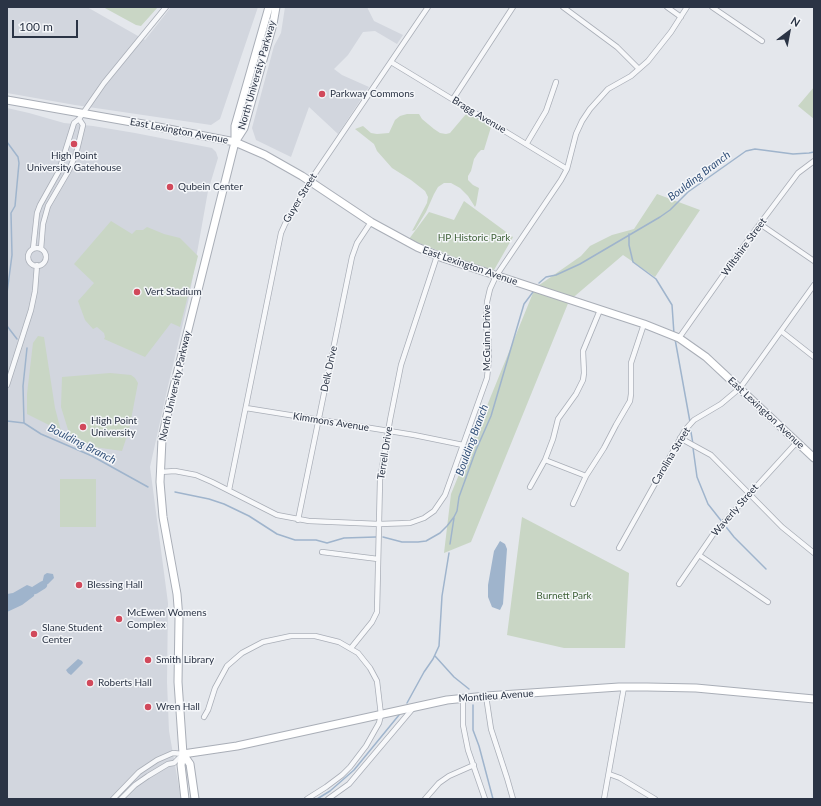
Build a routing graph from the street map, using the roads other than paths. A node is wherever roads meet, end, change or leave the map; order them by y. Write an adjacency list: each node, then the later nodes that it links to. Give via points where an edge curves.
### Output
1 (166, 7): 17 (street)
2 (269, 7): 18 (main road, North University Parkway, via 235,126)
3 (276, 7): 18 (main road, North University Parkway, via 244,128)
4 (428, 7): 12 (street, Guyer Street)
5 (513, 7): 15 (street)
6 (563, 7): 13 (street, via 616,47)
7 (668, 7): 10 (street)
8 (687, 7): 10 (street, McGuinn Drive)
9 (712, 7): 11 (street)
10 (681, 16): 13 (street, McGuinn Drive, via 648,61)
11 (762, 41)
12 (391, 62): 15 (street, Bragg Avenue); 22 (street, Guyer Street)
13 (639, 69): 21 (street, McGuinn Drive, via 608,89 590,109 576,134)
14 (556, 82): 19 (street, via 546,111)
15 (453, 99): 19 (street, Bragg Avenue)
16 (7, 100): 17 (main road, East Lexington Avenue)
17 (80, 116): 18 (main road, East Lexington Avenue, via 143,124); 25 (street, via 74,123 59,171 40,205 35,223); 26 (street, via 83,125 76,154 48,206 43,224)
18 (235, 142): 22 (main road, East Lexington Avenue, via 269,156); 47 (main road, North University Parkway, via 170,402 162,439)
19 (527, 143): 21 (street, Bragg Avenue)
20 (814, 161): 24 (street, Wiltshire Street, via 798,173)
21 (567, 168): 30 (street, McGuinn Drive)
22 (310, 181): 23 (main road, East Lexington Avenue); 39 (street, Guyer Street, via 281,233)
23 (370, 222): 27 (main road, East Lexington Avenue); 40 (street, Delk Drive, via 352,257)
24 (760, 224): 28 (street); 35 (street, Wiltshire Street)
25 (33, 249): 26 (street); 29 (street, via 28,258)
26 (41, 249): 29 (street, via 45,253 45,259 42,264)
27 (437, 256): 30 (main road, East Lexington Avenue); 41 (street, Terrell Drive, via 401,365)
28 (814, 261)
29 (37, 265): 37 (street, via 32,310)
30 (496, 276): 32 (main road, East Lexington Avenue); 44 (street, McGuinn Drive, via 487,302 487,378)
31 (814, 285): 34 (street, Carolina Street)
32 (600, 310): 33 (main road, East Lexington Avenue); 46 (street, via 583,351 583,380 558,418 554,439)
33 (644, 324): 35 (main road, East Lexington Avenue); 48 (street, via 631,363 630,401)
34 (781, 331): 36 (street); 38 (street, Carolina Street)
35 (679, 338): 38 (main road, East Lexington Avenue, via 697,350)
36 (814, 357)
37 (7, 385)
38 (740, 388): 42 (street, Carolina Street, via 721,404 694,420); 43 (main road, East Lexington Avenue)
39 (246, 408): 40 (street, Kimmons Avenue); 50 (street, Guyer Street)
40 (318, 421): 41 (street, Kimmons Avenue); 53 (street, Delk Drive)
41 (388, 432): 44 (street, Kimmons Avenue); 54 (street, Terrell Drive, via 380,480)
42 (680, 438): 51 (street, via 710,455); 55 (street, Carolina Street)
43 (797, 442): 45 (main road, East Lexington Avenue); 51 (street, Waverly Street)
44 (463, 445): 54 (street, McGuinn Drive, via 445,495 434,511 410,523)
45 (814, 458)
46 (545, 460): 48 (street); 49 (street)
47 (160, 472): 50 (street, McGuinn Drive, via 175,471 196,475); 70 (main road, North University Parkway, via 163,517 178,594 178,682)
48 (586, 476): 52 (street)
49 (530, 487)
50 (229, 490): 53 (street, McGuinn Drive, via 268,511)
51 (749, 494): 57 (street, via 782,527); 58 (street, Waverly Street, via 714,533)
52 (573, 504)
53 (298, 520): 54 (street, McGuinn Drive)
54 (379, 524): 59 (street, Terrell Drive)
55 (619, 548)
56 (322, 552): 59 (street)
57 (814, 553)
58 (699, 555): 60 (street, Waverly Street); 61 (street)
59 (378, 559): 62 (street, Terrell Drive, via 377,612)
60 (679, 584)
61 (768, 602)
62 (350, 648): 68 (street, via 364,660 374,675); 69 (street, via 328,638 303,635 274,638 252,647 228,666 215,688)
63 (624, 687): 64 (main road, Montlieu Avenue); 66 (main road, Montlieu Avenue, via 696,688); 72 (street)
64 (486, 696): 65 (main road, Montlieu Avenue); 81 (street, via 492,729)
65 (463, 698): 67 (main road, Montlieu Avenue); 71 (street, via 463,725)
66 (814, 699)
67 (414, 707): 68 (main road, Montlieu Avenue); 73 (street, via 349,784)
68 (381, 715): 70 (main road, Montlieu Avenue, via 236,746); 78 (street, via 380,724 350,767)
69 (204, 717)
70 (183, 754): 74 (street, via 164,756 153,762 136,775); 75 (street, via 174,763 168,764 135,785); 76 (main road, North University Parkway, via 181,765); 77 (main road, North University Parkway, via 190,764)
71 (474, 765): 79 (street, via 449,776); 80 (street)
72 (609, 774): 82 (street); 83 (street)
73 (332, 798)
74 (113, 799)
75 (121, 799)
76 (185, 799)
77 (195, 799)
78 (307, 799)
79 (425, 799)
80 (485, 799)
81 (513, 799)
82 (604, 799)
83 (655, 799)

